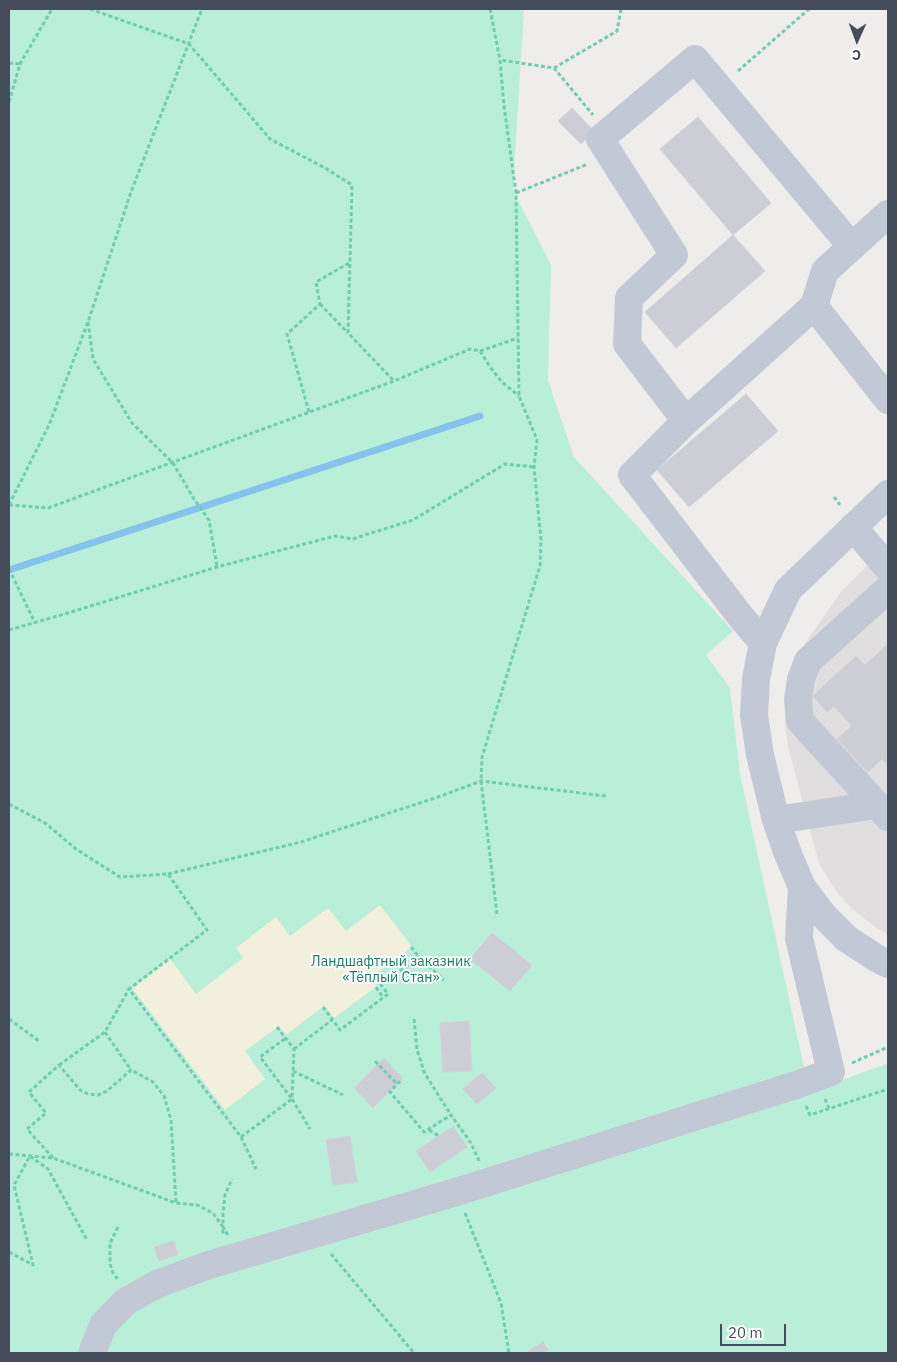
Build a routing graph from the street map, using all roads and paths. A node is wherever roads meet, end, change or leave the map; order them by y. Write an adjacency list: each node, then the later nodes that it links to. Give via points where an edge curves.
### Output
1 (52, 9): 10 (path)
2 (90, 9): 7 (path)
3 (202, 9): 7 (path)
4 (490, 9): 8 (path)
5 (621, 9): 11 (path, via 617,31)
6 (809, 9): 12 (path)
7 (189, 44): 18 (path, via 270,139 352,185); 21 (path, via 131,192)
8 (500, 60): 11 (path); 15 (path)
9 (9, 63): 10 (path)
10 (20, 64): 13 (path)
11 (554, 68): 14 (path, via 593,114)
12 (718, 88): 14 (street, via 695,59); 17 (street)
13 (9, 102)
14 (605, 147): 15 (path); 29 (street, via 674,255 629,298 627,344)
15 (516, 193): 23 (path)
16 (888, 214): 17 (street)
17 (852, 247): 20 (street, via 825,271)
18 (350, 262): 19 (path, via 316,282); 22 (path)
19 (320, 304): 22 (path); 28 (path, via 287,334)
20 (814, 306): 27 (street); 29 (street)
21 (88, 322): 30 (path, via 93,359 132,423); 30 (path, via 50,425 9,505 48,508)
22 (348, 334): 25 (path)
23 (518, 338): 24 (path); 26 (path)
24 (480, 351): 25 (path, via 470,349); 26 (path, via 502,382)
25 (394, 381): 28 (path)
26 (519, 396): 31 (path, via 537,440)
27 (888, 400)
28 (309, 412): 30 (path)
29 (686, 420): 41 (street, via 632,475)
30 (173, 463): 35 (path, via 209,520)
31 (534, 467): 35 (path, via 504,464 413,520 353,539 335,536); 42 (path, via 541,540 540,566 482,757)
32 (888, 494): 34 (street)
33 (834, 497): 34 (path)
34 (848, 518): 36 (street); 41 (street, via 788,590)
35 (216, 566): 39 (path)
36 (888, 568)
37 (9, 569): 39 (path)
38 (888, 589): 45 (street, via 808,661 801,678 798,700 800,721)
39 (35, 623): 40 (path)
40 (9, 630)
41 (763, 643): 46 (street, via 754,715)
42 (481, 781): 43 (path); 47 (path, via 301,842); 49 (path)
43 (606, 796)
44 (9, 804): 47 (path, via 46,824 76,849 120,877)
45 (882, 811): 46 (street)
46 (776, 820): 48 (street)
47 (168, 874): 55 (path, via 207,930)
48 (802, 887): 52 (street, via 847,939); 71 (street, via 799,938)
49 (497, 914)
50 (411, 947): 51 (path)
51 (418, 957): 53 (path); 56 (path, via 381,985 388,994)
52 (888, 964)
53 (444, 980)
54 (376, 987): 56 (path)
55 (129, 989): 62 (path); 80 (path)
56 (383, 997): 60 (path, via 340,1030)
57 (323, 1007): 60 (path)
58 (9, 1019): 64 (path)
59 (414, 1019): 76 (path, via 417,1050 425,1074)
60 (332, 1020): 66 (path)
61 (278, 1027): 63 (path)
62 (105, 1032): 68 (path); 69 (path)
63 (286, 1038): 66 (path); 75 (path, via 260,1058)
64 (39, 1041)
65 (888, 1047): 71 (path)
66 (294, 1049): 70 (path)
67 (375, 1061): 78 (path, via 399,1082 390,1092 424,1132)
68 (59, 1065): 69 (path, via 80,1090 98,1095); 83 (path, via 29,1092 46,1113 27,1130)
69 (131, 1070): 88 (path, via 154,1082 164,1096 171,1120)
70 (293, 1070): 74 (path); 75 (path)
71 (831, 1072): 72 (street)
72 (796, 1085): 73 (path, via 810,1114); 86 (street)
73 (888, 1089)
74 (343, 1095)
75 (292, 1099): 77 (path); 80 (path)
76 (451, 1115): 78 (path); 86 (path, via 471,1144)
77 (310, 1129)
78 (429, 1130): 79 (path)
79 (439, 1136)
80 (241, 1137): 84 (path)
81 (9, 1154): 82 (path)
82 (30, 1156): 83 (path); 92 (path, via 48,1169); 93 (path, via 14,1185 33,1265)
83 (53, 1158): 88 (path)
84 (256, 1169)
85 (232, 1179): 90 (path, via 225,1195)
86 (489, 1182): 87 (street)
87 (456, 1192): 91 (street); 99 (path, via 501,1303)
88 (176, 1202): 90 (path, via 197,1205 213,1213)
89 (118, 1227): 96 (path, via 110,1243 110,1264 113,1273)
90 (223, 1227): 94 (path, via 232,1240); 95 (path, via 219,1251)
91 (314, 1233): 94 (street); 98 (path)
92 (87, 1240)
93 (9, 1252)
94 (251, 1253): 95 (street)
95 (209, 1265): 96 (street, via 157,1284)
96 (135, 1296): 97 (street, via 103,1325)
97 (92, 1353)
98 (414, 1353)
99 (509, 1353)

